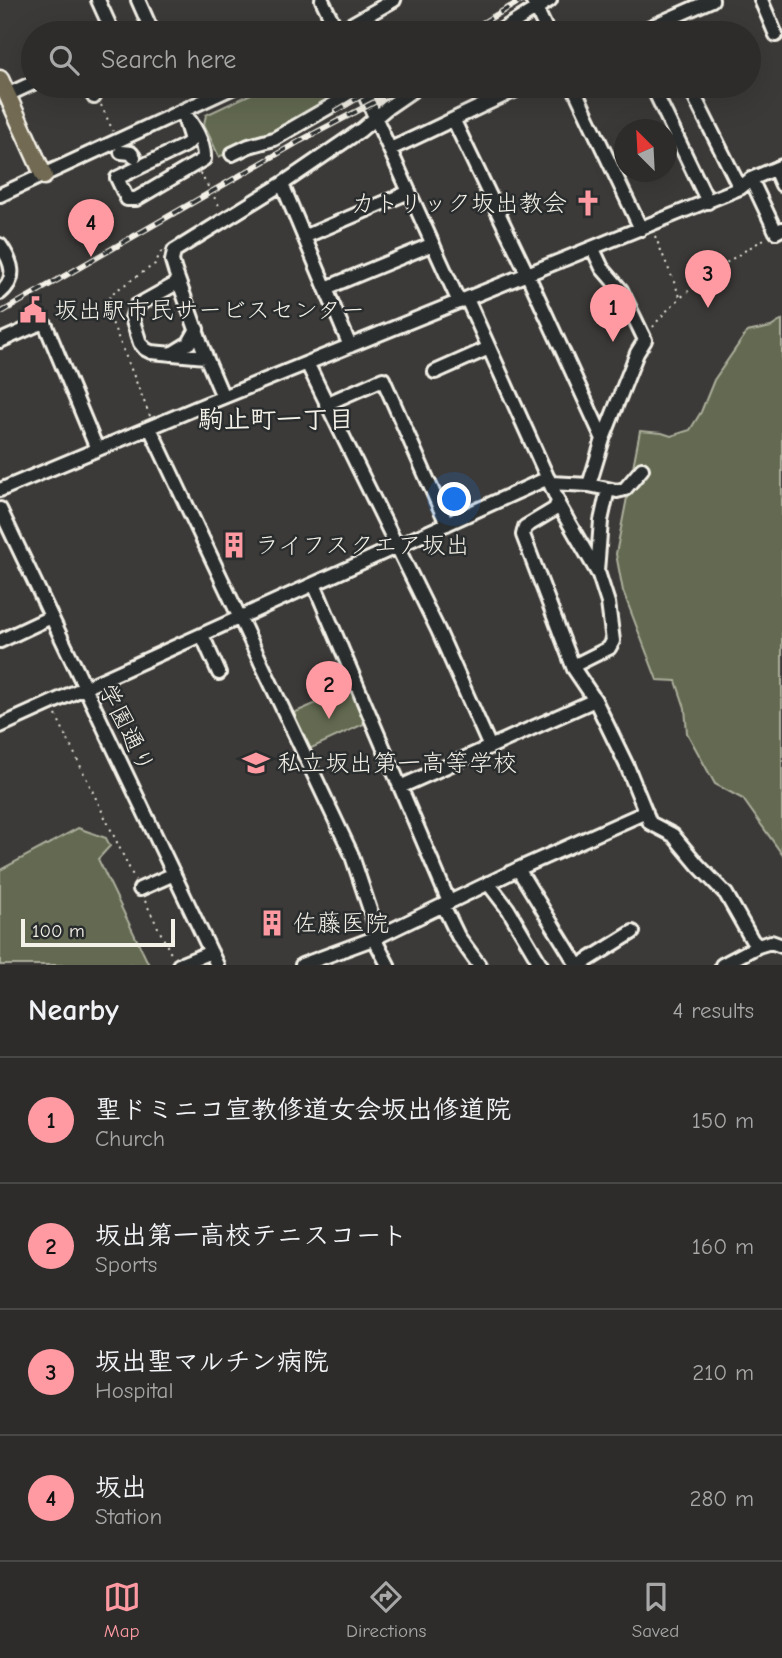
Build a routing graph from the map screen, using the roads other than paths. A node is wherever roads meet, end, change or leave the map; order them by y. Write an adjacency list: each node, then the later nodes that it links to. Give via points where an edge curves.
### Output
1 (98, 0): 9 (street)
2 (138, 0): 10 (street)
3 (322, 0): 11 (street)
4 (394, 0): 12 (street)
5 (550, 0): 8 (street)
6 (712, 0): 15 (street)
7 (761, 0): 16 (street)
8 (534, 4): 13 (street); 14 (street)
9 (108, 21)
10 (147, 21)
11 (332, 21)
12 (358, 21)
13 (512, 21)
14 (542, 21)
15 (673, 21)
16 (776, 35)
17 (0, 79): 27 (main road)
18 (21, 92): 27 (street)
19 (211, 98): 28 (street)
20 (343, 98): 33 (street, via 274,139)
21 (366, 98): 29 (street)
22 (402, 98): 29 (street)
23 (497, 98): 30 (street)
24 (579, 98): 44 (street)
25 (658, 98): 43 (street)
26 (695, 98): 40 (street)
27 (6, 104): 36 (main road)
28 (183, 111): 32 (street, via 191,140); 35 (street, via 205,156); 36 (street)
29 (375, 118): 31 (street); 38 (street)
30 (454, 121): 31 (street); 51 (street)
31 (390, 149): 41 (street)
32 (172, 152): 35 (street, via 185,153); 35 (street, via 117,178 125,197 136,199)
33 (232, 154)
34 (778, 167): 37 (street); 39 (street)
35 (193, 172)
36 (44, 176): 42 (street)
37 (751, 179): 40 (street); 45 (street)
38 (282, 184): 46 (street); 52 (street, via 178,247 172,261)
39 (782, 185)
40 (740, 188): 43 (street)
41 (409, 192): 46 (street); 47 (street)
42 (0, 195)
43 (708, 202): 44 (street)
44 (647, 230): 49 (street)
45 (779, 231)
46 (304, 237): 53 (street)
47 (433, 244): 53 (street); 55 (street)
48 (0, 246): 50 (street); 54 (street, via 13,273)
49 (593, 249): 51 (street); 67 (street, via 621,290 645,340)
50 (0, 266)
51 (528, 276): 55 (street); 67 (street)
52 (179, 282): 56 (street); 60 (street, via 132,311 145,349)
53 (326, 288): 58 (street)
54 (0, 293)
55 (463, 301): 58 (street); 59 (street)
56 (197, 329): 60 (street, via 189,343); 61 (street)
57 (0, 341): 68 (street, via 41,323 46,326)
58 (349, 346): 62 (street)
59 (489, 348): 63 (street); 70 (street)
60 (171, 354): 61 (street)
61 (206, 357): 64 (street)
62 (307, 363): 64 (street); 65 (street)
63 (435, 372)
64 (223, 397): 66 (street)
65 (326, 404): 76 (street, via 383,379); 77 (street)
66 (150, 422): 68 (street); 81 (street)
67 (603, 439): 71 (street)
68 (97, 449): 73 (street)
69 (642, 468): 72 (street, via 625,489)
70 (549, 480): 71 (street); 74 (street); 76 (street)
71 (589, 485): 72 (street)
72 (608, 489): 78 (street)
73 (0, 490)
74 (558, 504): 78 (street); 84 (street, via 525,527 523,536)
75 (0, 509): 80 (street, 学園通り)
76 (447, 524): 77 (street)
77 (396, 547): 79 (street); 89 (street)
78 (597, 571): 84 (street, via 608,603 612,641 608,648)
79 (314, 584): 81 (street); 90 (street)
80 (51, 617): 83 (street); 86 (street, 学園通り)
81 (240, 619): 82 (street); 98 (street, via 351,853 375,925)
82 (202, 635): 85 (street); 86 (street)
83 (0, 641)
84 (573, 666): 87 (street)
85 (219, 673)
86 (85, 687): 88 (street); 93 (street, 学園通り)
87 (595, 700): 89 (street); 91 (street)
88 (0, 726)
89 (491, 747): 90 (street)
90 (400, 787): 96 (street)
91 (646, 811): 92 (street); 99 (street, via 650,823 673,835 726,894)
92 (518, 869): 94 (street); 108 (street)
93 (174, 874): 95 (street); 101 (street, 学園通り)
94 (488, 883): 96 (street); 107 (street)
95 (140, 889)
96 (446, 904): 98 (street); 106 (street, via 458,936)
97 (634, 932): 108 (street)
98 (375, 938): 104 (street); 105 (street)
99 (758, 946): 100 (street, via 775,942); 109 (street)
100 (782, 946)
101 (211, 952): 102 (street); 103 (street, 学園通り)
102 (178, 965)
103 (217, 965)
104 (302, 965)
105 (388, 965)
106 (479, 965)
107 (541, 965)
108 (579, 965)
109 (722, 965)

